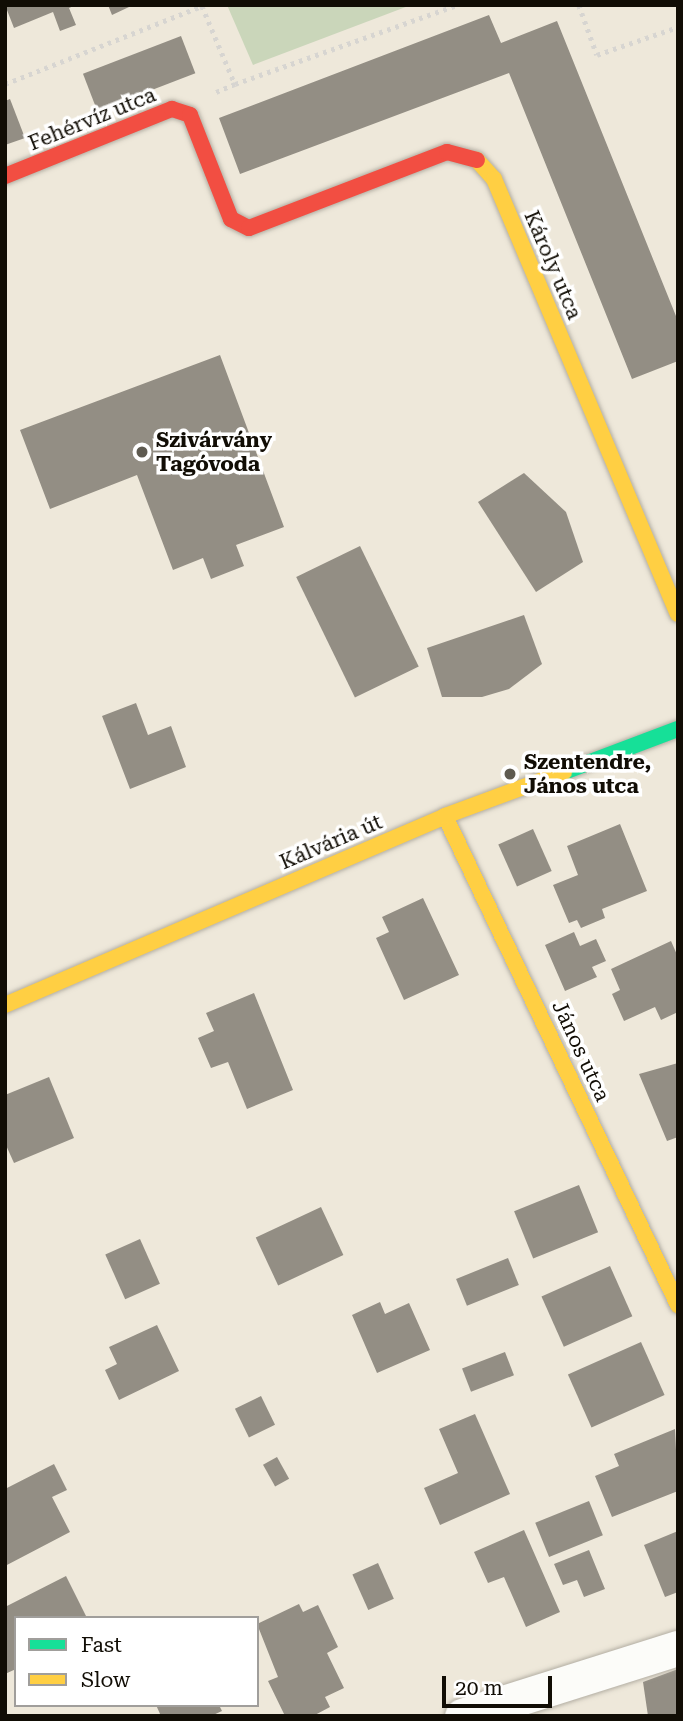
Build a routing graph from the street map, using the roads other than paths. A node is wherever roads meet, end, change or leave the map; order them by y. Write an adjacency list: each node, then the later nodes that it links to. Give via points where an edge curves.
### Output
1 (5, 176): 2 (street, Fehérvíz utca, via 172,109 190,115 231,219)
2 (249, 228): 3 (street, Károly utca, via 447,152 475,157 494,179)
3 (678, 614)
4 (678, 729): 5 (street, Kálvária út)
5 (445, 816): 6 (street, Kálvária út); 7 (street, János utca)
6 (5, 1005)
7 (678, 1305)
8 (678, 1648): 9 (street)
9 (463, 1716)

